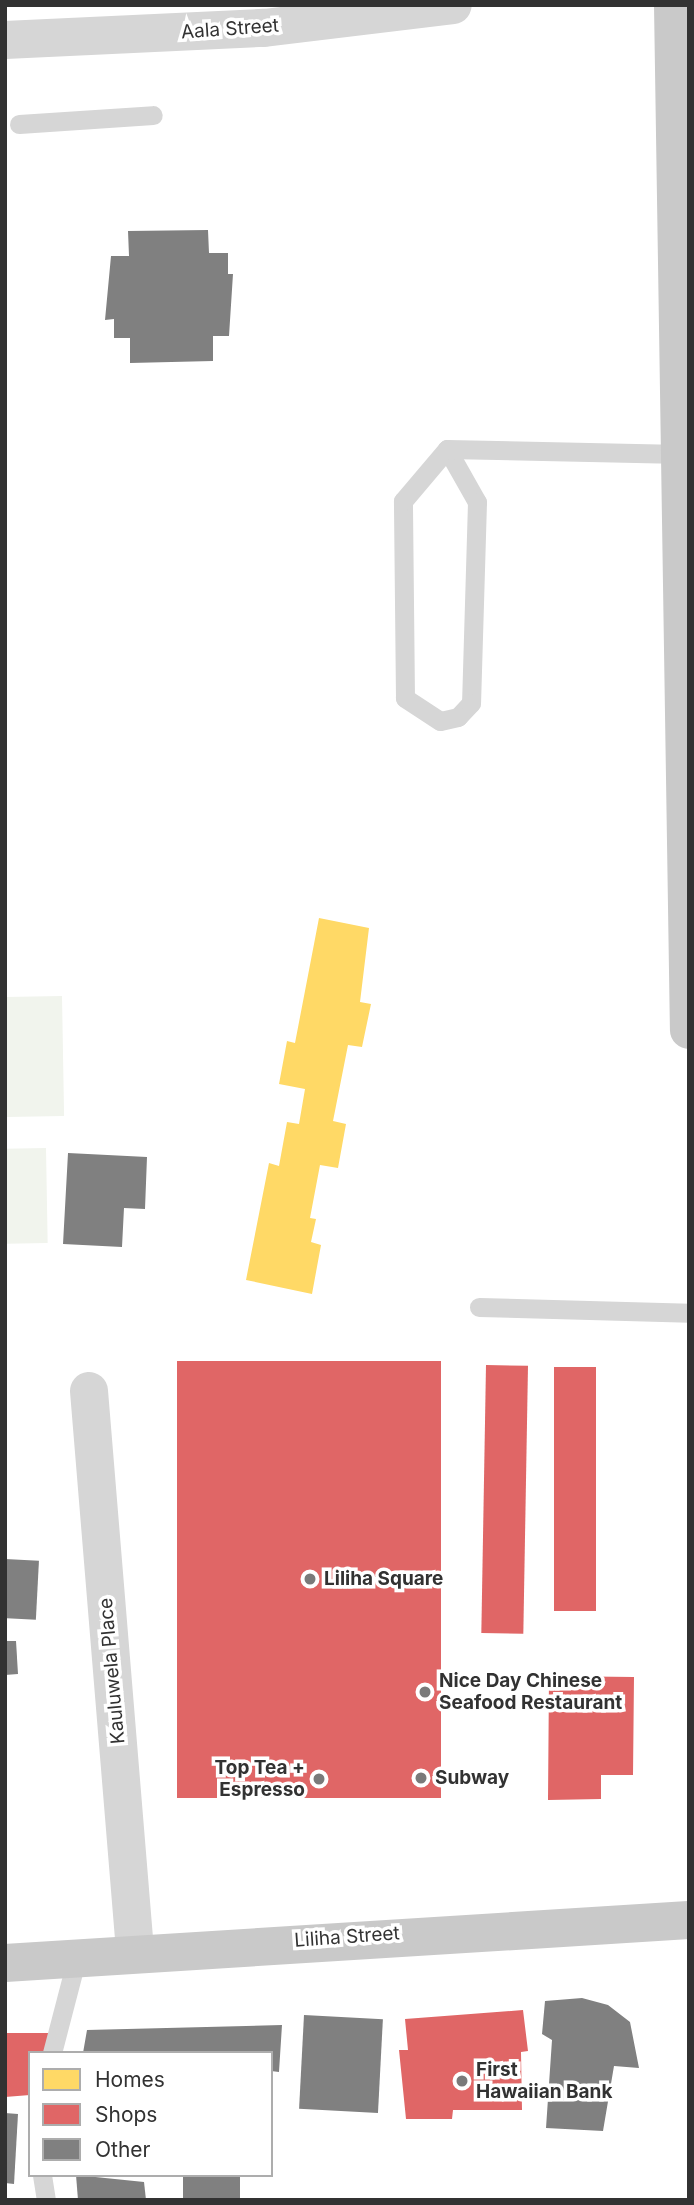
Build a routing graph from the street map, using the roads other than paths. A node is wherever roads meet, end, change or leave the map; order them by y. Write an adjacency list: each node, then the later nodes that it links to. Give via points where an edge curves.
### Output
1 (453, 5): 3 (street, Aala Street, via 264,28)
2 (673, 5): 7 (main road)
3 (5, 40)
4 (153, 115): 5 (lane)
5 (19, 124)
6 (447, 449): 6 (lane, via 403,501 405,698 440,721 458,717 471,703 477,516 477,502); 7 (lane)
7 (682, 454): 8 (main road)
8 (689, 1030)
9 (479, 1307): 10 (lane)
10 (689, 1313)
11 (89, 1391): 13 (street, Kauluwela Place)
12 (689, 1920): 13 (main road, Liliha Street)
13 (135, 1951): 14 (main road, Liliha Street)
14 (77, 1957): 15 (main road, Liliha Street); 16 (lane)
15 (5, 1964)
16 (53, 2051)
17 (42, 2177): 18 (lane)
18 (46, 2200)

